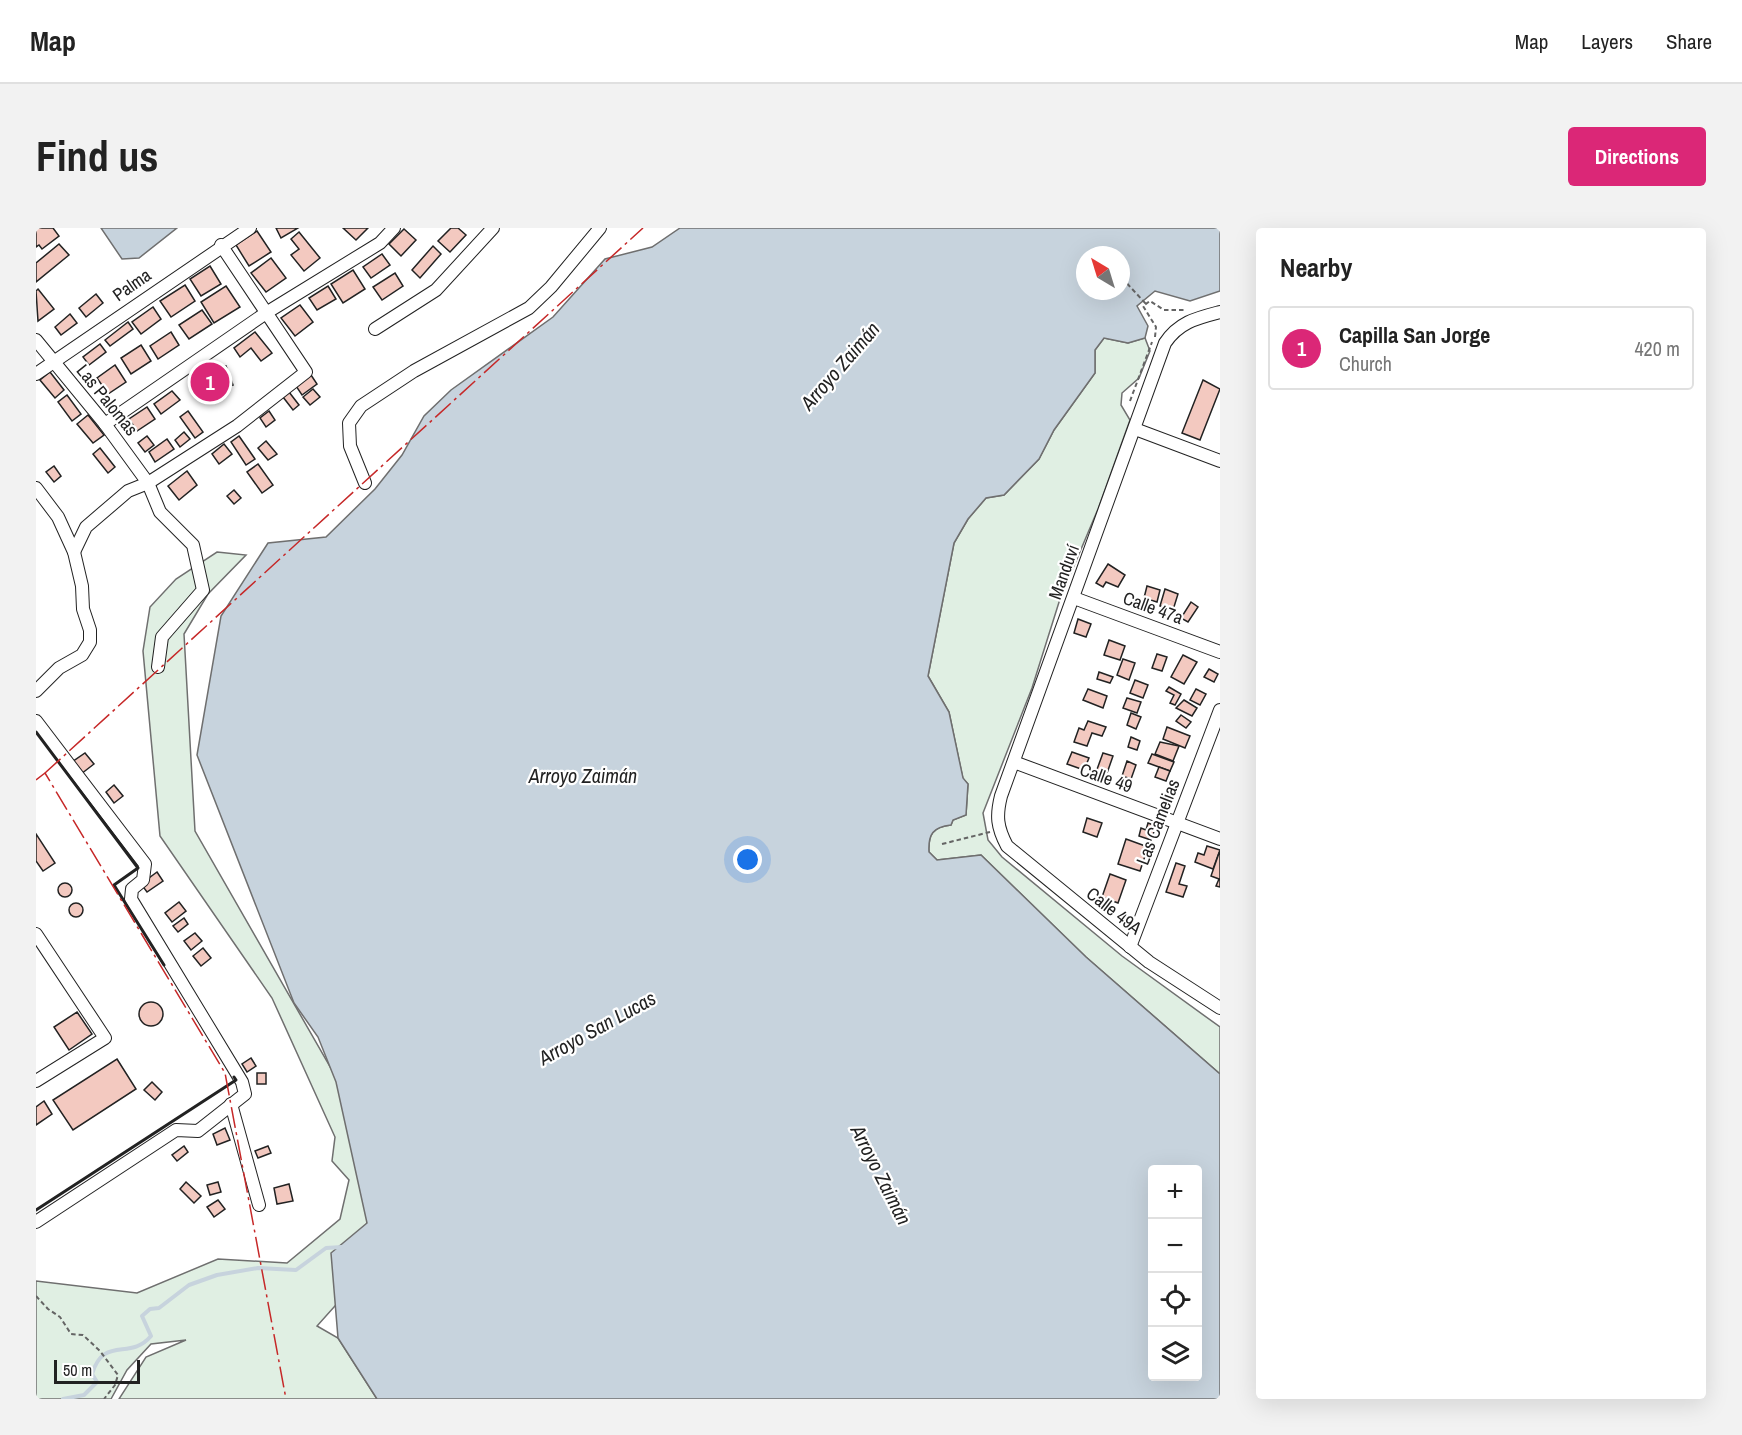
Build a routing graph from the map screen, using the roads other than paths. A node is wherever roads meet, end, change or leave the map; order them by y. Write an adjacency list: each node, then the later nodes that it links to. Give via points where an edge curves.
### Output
1 (250, 228): 5 (street, Palma)
2 (394, 228): 7 (street, via 380,243)
3 (600, 228): 16 (street, via 529,308 414,371 361,406 348,423 350,446)
4 (490, 229): 8 (street, via 436,290)
5 (221, 245): 7 (street); 10 (street, Palma)
6 (1220, 312): 13 (street, Manduví, via 1192,319 1174,329 1165,343)
7 (266, 313): 12 (street); 15 (street, via 306,372 237,426)
8 (375, 329)
9 (36, 340): 10 (street, Las Palomas)
10 (53, 362): 11 (street, Palma); 12 (street, Las Palomas)
11 (36, 374)
12 (105, 424): 15 (street, Las Palomas)
13 (1135, 429): 14 (street); 19 (street, Manduví)
14 (1220, 461)
15 (148, 483): 18 (street, via 128,491 86,527); 21 (street, Las Palomas, via 160,512 193,545 203,590 162,637)
16 (365, 483)
17 (36, 488): 18 (street, via 58,517)
18 (74, 552): 22 (street, via 90,642 82,655 59,668)
19 (1074, 598): 20 (street, Calle 47a); 25 (street, Manduví)
20 (1220, 652)
21 (158, 667)
22 (36, 691)
23 (1220, 710): 26 (street, Las Camelias)
24 (36, 721): 33 (street, via 145,864 143,880 132,890 131,899 242,1082 245,1094)
25 (1014, 762): 26 (street, Calle 49); 27 (street, Manduví)
26 (1177, 823): 28 (street, Calle 49); 30 (street, Las Camelias)
27 (994, 827): 30 (street, Calle 49A, via 1007,846)
28 (1220, 839)
29 (36, 934): 32 (street, via 105,1038)
30 (1131, 947): 31 (street, Calle 49A)
31 (1220, 1008)
32 (36, 1081)
33 (231, 1104): 34 (street); 35 (street, via 198,1131 176,1130)
34 (259, 1205)
35 (36, 1222)

